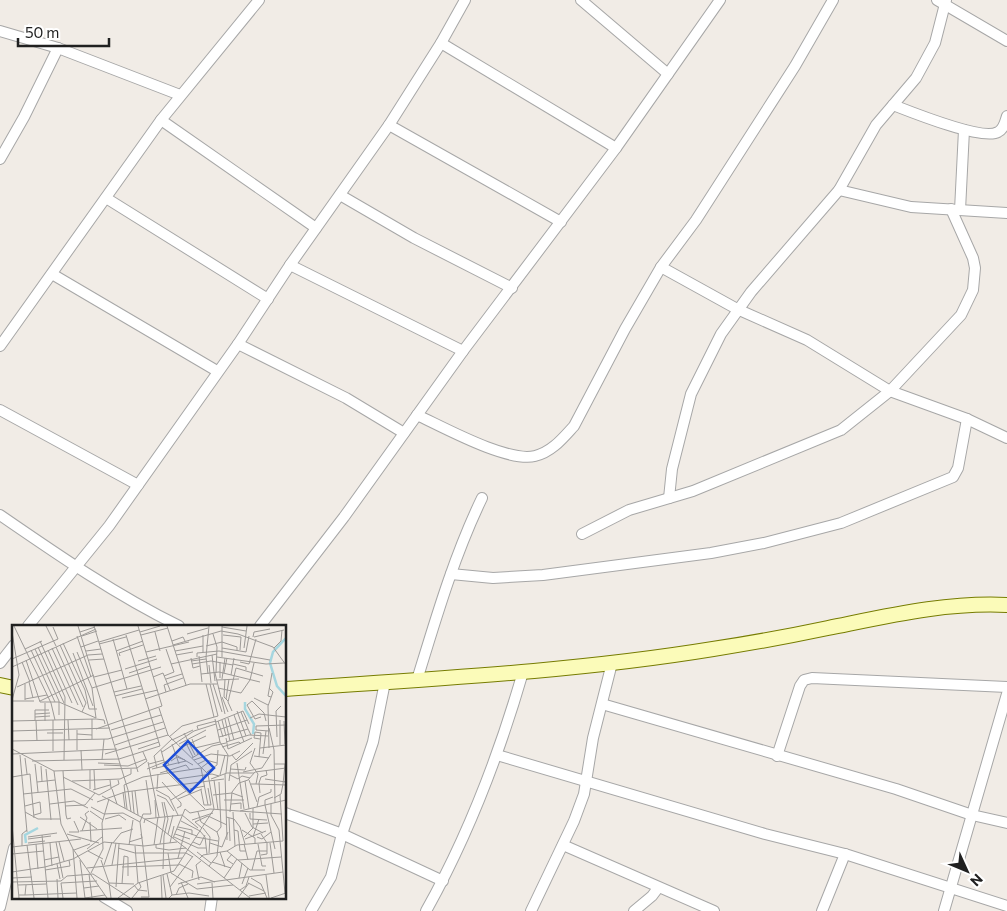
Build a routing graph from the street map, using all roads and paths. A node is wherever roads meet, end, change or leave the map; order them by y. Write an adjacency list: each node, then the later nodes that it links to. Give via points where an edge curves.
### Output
1 (259, 0): 12 (street)
2 (465, 0): 9 (street)
3 (581, 0): 11 (street)
4 (720, 0): 11 (street)
5 (833, 0): 28 (street, via 795,66 696,220)
6 (942, 2): 8 (street); 13 (street, via 935,43 916,78)
7 (0, 31): 10 (street)
8 (1007, 41)
9 (441, 43): 16 (street); 18 (street)
10 (58, 48): 12 (street); 19 (street)
11 (668, 74): 18 (street)
12 (180, 95): 15 (street)
13 (893, 105): 17 (street); 20 (street, via 876,125)
14 (1007, 116): 17 (street, via 1004,127 991,135)
15 (161, 120): 22 (street); 26 (street)
16 (389, 126): 21 (street); 25 (street)
17 (964, 130): 23 (street)
18 (616, 148): 25 (street)
19 (0, 159)
20 (839, 190): 23 (street, via 911,207); 32 (street)
21 (340, 195): 26 (street); 30 (street, via 414,238)
22 (106, 198): 29 (street); 31 (street)
23 (956, 210): 24 (street); 37 (street, via 976,268 973,290 961,315)
24 (1007, 213)
25 (561, 222): 30 (street)
26 (316, 228): 27 (street)
27 (290, 265): 31 (street); 35 (street)
28 (661, 268): 32 (street); 39 (street, via 574,426 548,451 534,457 495,450)
29 (52, 274): 34 (street); 36 (street)
30 (512, 288): 35 (street)
31 (268, 299): 33 (street)
32 (737, 309): 37 (street, via 807,340); 45 (street, via 691,394)
33 (238, 344): 36 (street); 41 (street, via 346,398)
34 (0, 346)
35 (463, 351): 39 (street)
36 (217, 371): 43 (street)
37 (890, 391): 40 (street); 45 (street, via 841,430 693,491)
38 (0, 410): 43 (street)
39 (417, 415): 41 (street)
40 (967, 419): 42 (street); 49 (street, via 958,468 953,477 841,523 764,543 624,565 513,578)
41 (404, 433): 53 (street)
42 (1007, 438)
43 (138, 485): 48 (street)
44 (482, 498): 49 (street)
45 (668, 498): 47 (street, via 629,510)
46 (0, 515): 48 (street)
47 (582, 534)
48 (76, 567): 51 (street); 52 (street)
49 (451, 574): 58 (street)
50 (1007, 605): 56 (street, via 971,603 932,608 722,648)
51 (29, 625)
52 (177, 625)
53 (261, 625)
54 (12, 648): 55 (street)
55 (0, 663)
56 (612, 663): 57 (street); 63 (street)
57 (523, 672): 58 (street); 64 (street)
58 (417, 680): 59 (street)
59 (384, 682): 61 (street); 70 (street, via 373,742)
60 (1007, 687): 65 (street, via 804,680)
61 (286, 689)
62 (1007, 694): 68 (street)
63 (602, 704): 65 (street); 66 (street)
64 (497, 755): 66 (street); 74 (street)
65 (777, 756): 68 (street, via 896,789)
66 (585, 779): 71 (street, via 584,794); 72 (street, via 756,831)
67 (286, 813): 70 (street)
68 (972, 815): 69 (street); 76 (street)
69 (1007, 823)
70 (342, 834): 74 (street); 83 (street, via 331,877)
71 (563, 845): 75 (street); 85 (street)
72 (845, 854): 76 (street); 88 (street)
73 (12, 858): 81 (street)
74 (443, 881): 84 (street)
75 (658, 888): 86 (street); 87 (street)
76 (951, 888): 80 (street); 89 (street)
77 (106, 898): 79 (street)
78 (212, 898): 82 (street)
79 (121, 905)
80 (1007, 906)
81 (0, 907)
82 (210, 911)
83 (311, 911)
84 (426, 911)
85 (531, 911)
86 (634, 911)
87 (714, 911)
88 (822, 911)
89 (944, 911)

